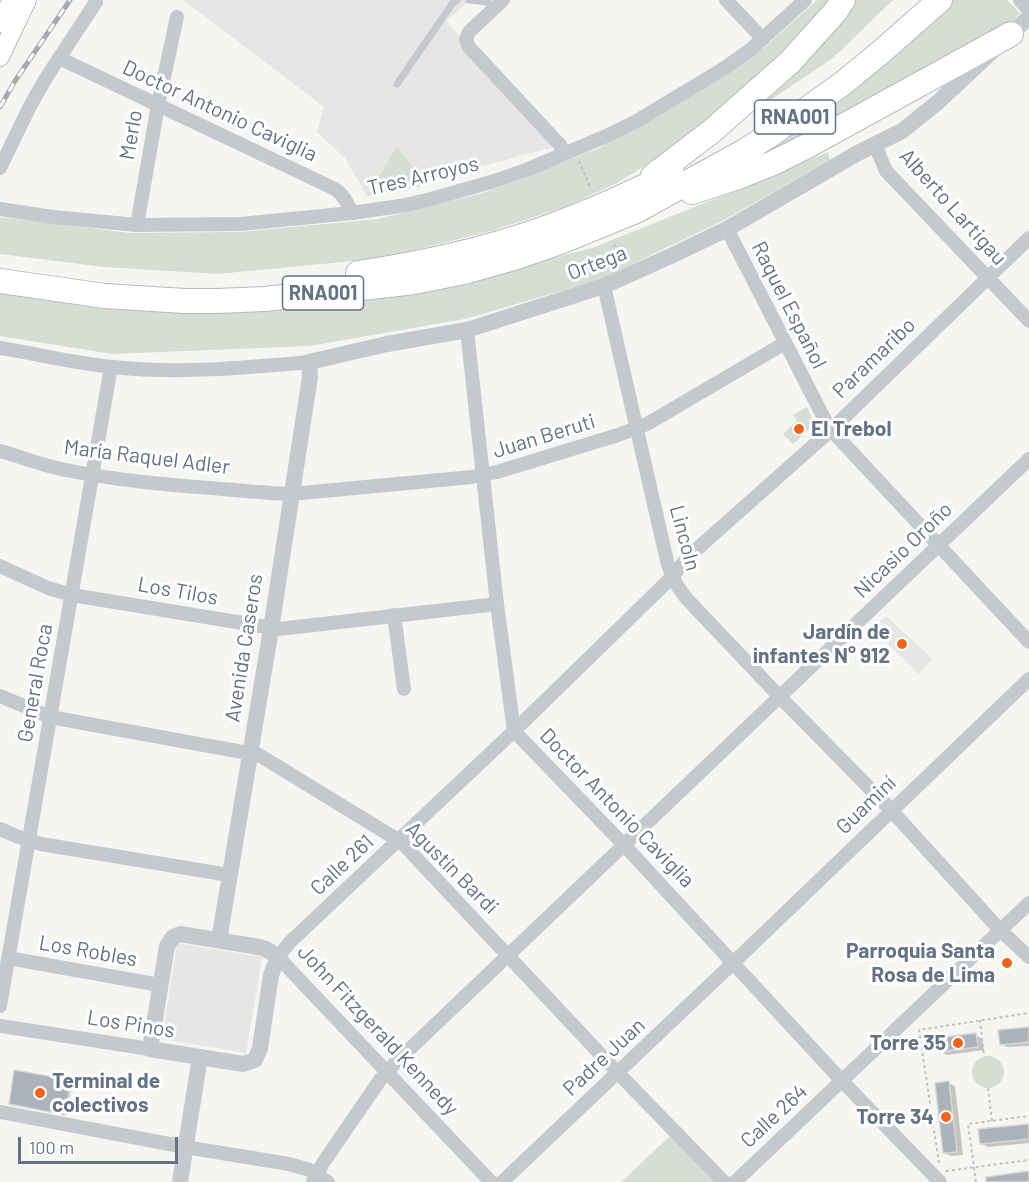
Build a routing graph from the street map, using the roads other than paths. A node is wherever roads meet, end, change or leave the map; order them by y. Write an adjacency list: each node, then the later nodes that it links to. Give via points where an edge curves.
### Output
1 (12, 0): 16 (main road)
2 (27, 0): 19 (main road)
3 (457, 0): 21 (lane)
4 (469, 0): 12 (lane)
5 (726, 0): 18 (street)
6 (806, 0): 18 (street, Tres Arroyos)
7 (843, 0): 26 (highway, via 790,62 665,168)
8 (915, 0): 26 (highway, RNA001, via 862,49 794,99)
9 (940, 0): 26 (highway, RNA001, via 850,77 773,133 742,152)
10 (1021, 0): 13 (street)
11 (96, 2): 20 (street)
12 (500, 4): 24 (street, via 466,39)
13 (1029, 9)
14 (177, 17): 22 (street, Merlo)
15 (1029, 17): 17 (street, Ortega)
16 (0, 23)
17 (1011, 34): 23 (street, Ortega, via 919,119); 26 (highway, via 772,163 741,176)
18 (763, 39): 24 (street, Tres Arroyos, via 723,69 635,122)
19 (0, 57)
20 (59, 58): 22 (street, Doctor Antonio Caviglia); 25 (street)
21 (397, 84)
22 (158, 105): 28 (street, Doctor Antonio Caviglia, via 334,189 341,193); 29 (street, Merlo)
23 (874, 145): 30 (street, Ortega); 33 (street, Alberto Lartigau, via 886,171)
24 (568, 152): 28 (street, Tres Arroyos, via 500,179 431,199)
25 (0, 168)
26 (629, 204): 32 (highway, RNA001, via 458,254 308,280 153,285 107,283); 34 (highway, RNA001, via 563,241 514,258 464,272 362,289 264,299 185,301 105,296)
27 (0, 209): 29 (street, Tres Arroyos)
28 (352, 213): 29 (street, Tres Arroyos, via 240,224)
29 (137, 225)
30 (727, 229): 35 (street, Ortega); 38 (street, Raquel Español)
31 (1029, 238): 33 (street, Paramaribo)
32 (0, 267)
33 (988, 277): 36 (street, Alberto Lartigau); 43 (street, Paramaribo)
34 (0, 281)
35 (604, 286): 37 (street, Ortega); 42 (street, Lincoln)
36 (1029, 321)
37 (466, 330): 40 (street, Ortega); 47 (street, Doctor Antonio Caviglia)
38 (785, 343): 42 (street, Juan Beruti); 43 (street, Raquel Español)
39 (0, 348): 41 (street, Ortega)
40 (309, 362): 41 (street, Ortega, via 206,369); 48 (street, Avenida Caseros)
41 (111, 367): 46 (street, General Roca)
42 (636, 428): 47 (street, Juan Beruti); 51 (street, Lincoln)
43 (831, 430): 49 (street, Raquel Español); 51 (street, Paramaribo, via 688,558)
44 (0, 451): 46 (street, María Raquel Adler)
45 (1029, 459): 49 (street, Nicasio Oroño)
46 (93, 475): 48 (street, María Raquel Adler); 52 (street, General Roca)
47 (483, 476): 48 (street, Juan Beruti); 53 (street, Doctor Antonio Caviglia)
48 (291, 494): 55 (street, Avenida Caseros)
49 (939, 545): 56 (street, Raquel Español); 60 (street, Nicasio Oroño)
50 (0, 566): 52 (street, Los Tilos)
51 (672, 577): 60 (street, Lincoln, via 687,599); 62 (street, Paramaribo)
52 (72, 595): 55 (street, Los Tilos); 61 (street, General Roca)
53 (497, 604): 54 (street, Los Tilos); 62 (street, Doctor Antonio Caviglia)
54 (394, 615): 55 (street, Los Tilos); 58 (street)
55 (271, 628): 63 (street, Avenida Caseros)
56 (1029, 642)
57 (1029, 679): 64 (street, Guaminí)
58 (404, 689)
59 (0, 696): 61 (street, Agustín Bardi)
60 (780, 697): 64 (street, Lincoln); 68 (street, Nicasio Oroño)
61 (50, 717): 63 (street, Agustín Bardi); 66 (street, General Roca)
62 (514, 731): 67 (street, Calle 261); 68 (street, Doctor Antonio Caviglia)
63 (250, 753): 67 (street, Agustín Bardi); 69 (street, Avenida Caseros)
64 (891, 810): 71 (street, Lincoln); 77 (street, Guaminí)
65 (0, 829): 66 (street)
66 (29, 840): 69 (street); 76 (street, General Roca)
67 (398, 840): 73 (street, Agustín Bardi); 74 (street, Calle 261)
68 (624, 845): 73 (street, Nicasio Oroño); 77 (street, Doctor Antonio Caviglia)
69 (229, 875): 72 (street, Avenida Caseros)
70 (1029, 903): 71 (street, Calle 264)
71 (1000, 930): 75 (street, Lincoln); 86 (street, Calle 264)
72 (219, 940): 74 (street, John Fitzgerald Kennedy, via 266,949); 79 (street, John Fitzgerald Kennedy, via 180,934 172,938)
73 (508, 954): 84 (street, Nicasio Oroño); 85 (street, Agustín Bardi)
74 (278, 957): 83 (street, Los Pinos, via 255,1060 243,1064); 84 (street, John Fitzgerald Kennedy)
75 (1029, 957)
76 (8, 958): 78 (street, General Roca); 79 (street, Los Robles)
77 (734, 963): 85 (street, Padre Juan); 86 (street, Doctor Antonio Caviglia)
78 (3, 975): 80 (street, General Roca)
79 (160, 985): 82 (street)
80 (0, 1006)
81 (0, 1026): 82 (street, Los Pinos)
82 (150, 1049): 83 (street, Los Pinos)
83 (200, 1057): 88 (street)
84 (387, 1072): 89 (street, Nicasio Oroño); 91 (street, John Fitzgerald Kennedy)
85 (618, 1072): 92 (street, Padre Juan); 93 (street, Agustín Bardi)
86 (842, 1081): 94 (street, Calle 264); 95 (street, Doctor Antonio Caviglia)
87 (0, 1112): 88 (street)
88 (185, 1147): 89 (street, via 290,1164 305,1168); 90 (street)
89 (319, 1179)
90 (180, 1182)
91 (491, 1182)
92 (502, 1182)
93 (724, 1182)
94 (735, 1182)
95 (940, 1182)

